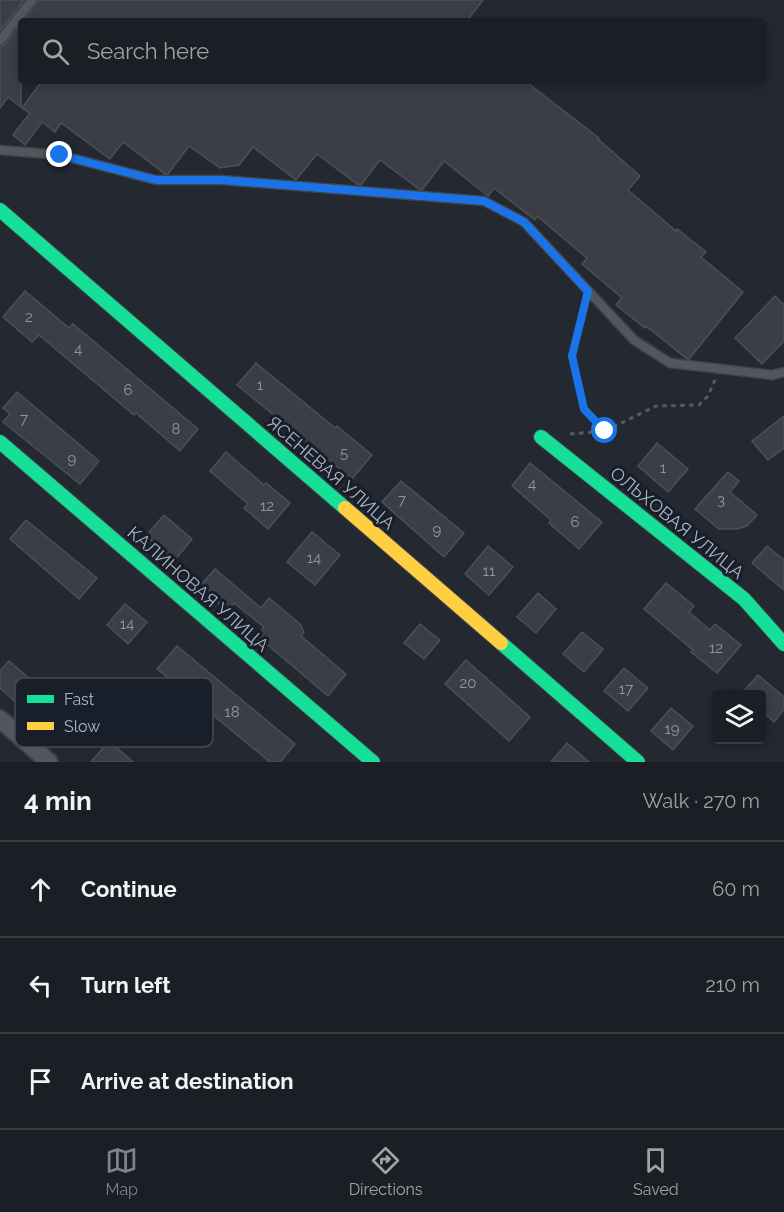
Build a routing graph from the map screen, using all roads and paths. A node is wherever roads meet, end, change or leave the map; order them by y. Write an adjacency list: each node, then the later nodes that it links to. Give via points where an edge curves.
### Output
1 (32, 0): 2 (lane)
2 (0, 41)
3 (0, 150): 5 (lane, via 60,155 156,180 222,180 484,201 524,222)
4 (0, 210): 17 (street, ЯСЕНЕВАЯ УЛИЦА)
5 (588, 291): 6 (lane, via 634,340 670,363); 8 (path, via 572,356 584,409)
6 (720, 369): 7 (lane, via 772,375); 8 (path, via 708,396 699,405 656,406)
7 (784, 372)
8 (605, 431): 9 (path)
9 (541, 437): 11 (street, ОЛЬХОВАЯ УЛИЦА, via 744,599)
10 (0, 442): 16 (street, КАЛИНОВАЯ УЛИЦА)
11 (784, 644)
12 (0, 719): 13 (street)
13 (15, 732)
14 (32, 747): 15 (street)
15 (49, 762)
16 (374, 762)
17 (638, 762)

